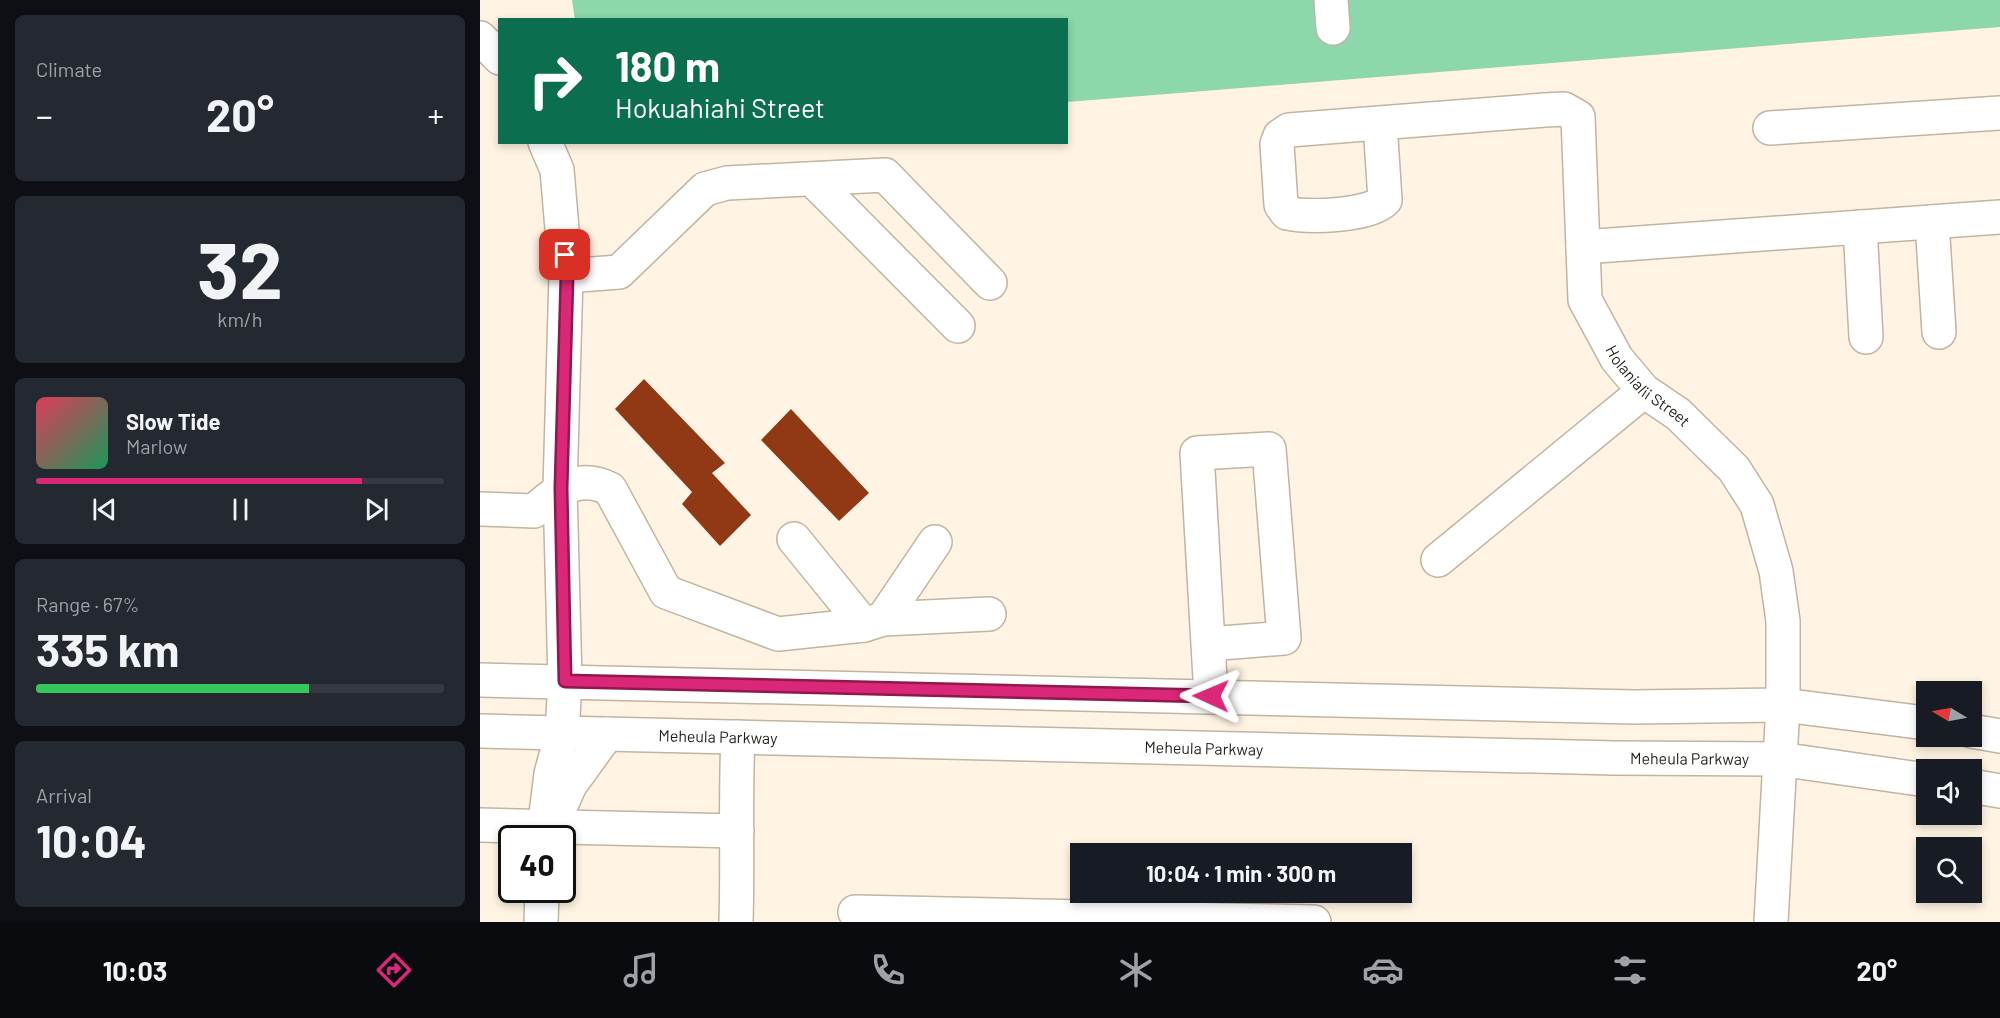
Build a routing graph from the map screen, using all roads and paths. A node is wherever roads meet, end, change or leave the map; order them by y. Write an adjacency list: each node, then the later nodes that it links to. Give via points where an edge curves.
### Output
1 (480, 38): 2 (street)
2 (498, 56)
3 (2000, 113): 5 (street)
4 (1380, 123): 4 (street, Holanialii Street, via 1289,130 1280,136 1277,144 1281,206 1287,213 1377,208 1385,200); 11 (street, Holanialii Street, via 1564,109 1578,117)
5 (1770, 128)
6 (546, 144): 12 (street, via 557,170)
7 (812, 179): 12 (street, via 727,183 705,189 619,272); 13 (street, via 885,175); 14 (street)
8 (2000, 217): 9 (street)
9 (1932, 222): 10 (street); 15 (street)
10 (1860, 227): 11 (street); 16 (street)
11 (1583, 247): 17 (street, Holanialii Street, via 1585,300 1617,359)
12 (567, 276): 18 (street)
13 (990, 283)
14 (958, 326)
15 (1939, 332)
16 (1866, 337)
17 (1644, 391): 22 (street); 29 (street, Holanialii Street, via 1678,414 1734,469 1757,505 1776,571 1783,621)
18 (561, 488): 19 (street, via 534,512); 24 (street, via 594,481 610,489 666,592 778,634); 27 (street)
19 (480, 509)
20 (794, 538): 24 (street)
21 (935, 542): 24 (street)
22 (1438, 560)
23 (989, 614): 24 (street)
24 (874, 622)
25 (1208, 644): 25 (street, via 1197,453 1269,449 1284,638); 28 (street)
26 (480, 680): 27 (street)
27 (565, 681): 28 (street); 32 (street)
28 (1211, 696): 29 (street, via 1634,707)
29 (1783, 705): 30 (street); 37 (street, Holanialii Street)
30 (1916, 722)
31 (480, 731): 32 (street, Meheula Parkway)
32 (562, 733): 34 (street, Meheula Parkway); 42 (street)
33 (1982, 733): 35 (street)
34 (607, 734): 36 (street, Meheula Parkway); 43 (street)
35 (2000, 736)
36 (738, 737): 37 (street, Meheula Parkway); 46 (street)
37 (1780, 759): 38 (street, Meheula Parkway); 55 (street, Holanialii Street)
38 (1916, 779)
39 (1982, 788): 40 (street)
40 (2000, 791)
41 (480, 825): 44 (street)
42 (543, 825)
43 (546, 825)
44 (498, 826)
45 (576, 829): 46 (street)
46 (737, 831): 53 (street)
47 (542, 903): 52 (street)
48 (855, 912): 49 (street)
49 (938, 918): 50 (street)
50 (1100, 920): 51 (street)
51 (1263, 921): 54 (street)
52 (541, 922)
53 (736, 922)
54 (1314, 922)
55 (1771, 922)

